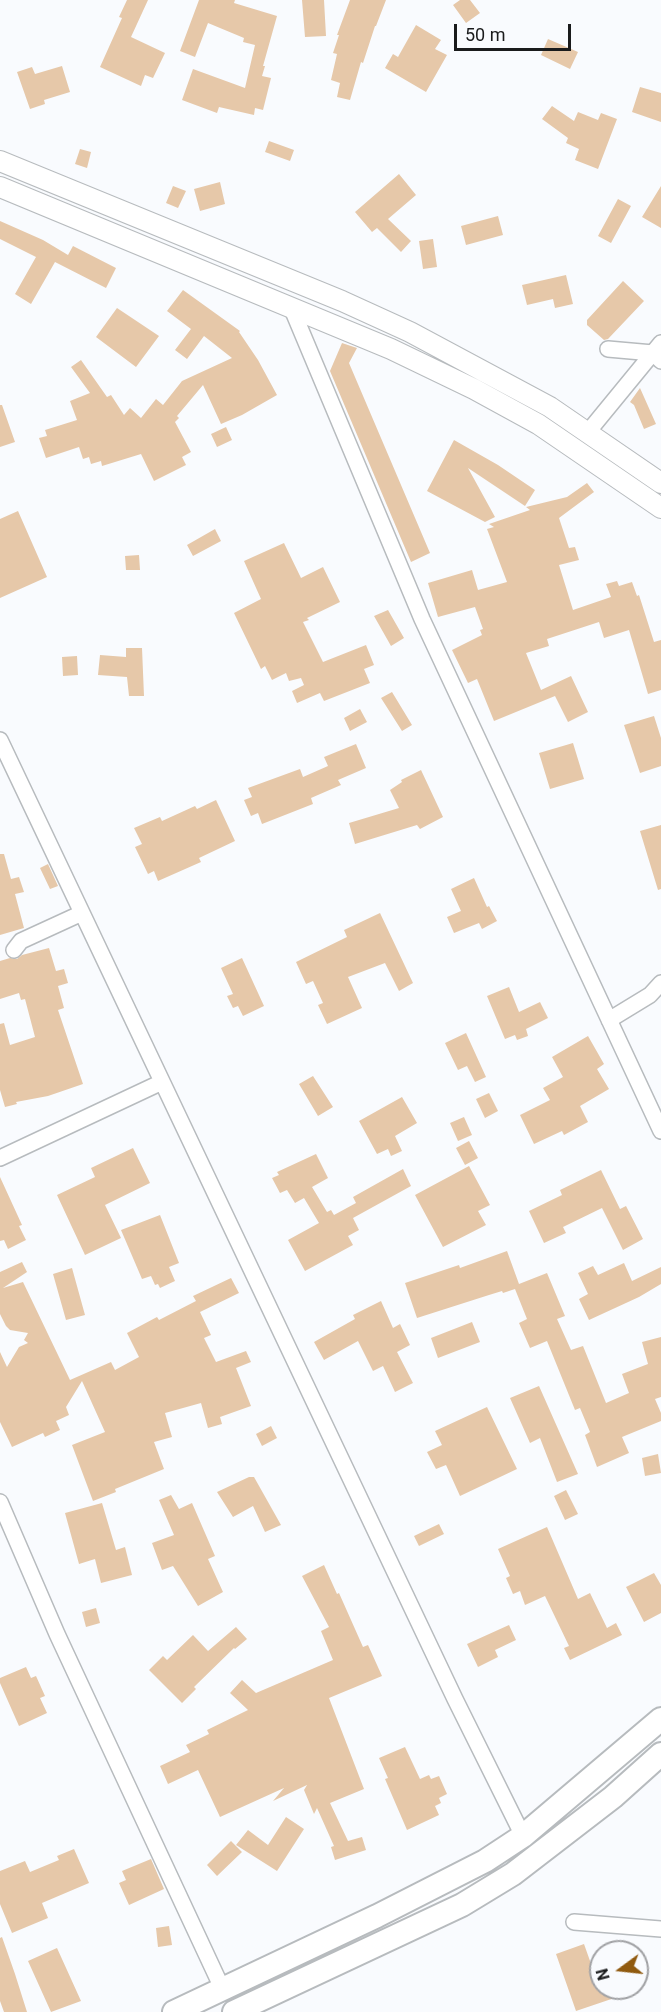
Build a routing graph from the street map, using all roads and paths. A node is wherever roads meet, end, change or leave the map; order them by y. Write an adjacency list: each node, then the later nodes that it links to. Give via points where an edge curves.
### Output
1 (0, 161): 6 (main road, via 410,332 550,407)
2 (0, 187): 3 (main road)
3 (292, 309): 8 (main road, via 392,349 474,389 538,424); 13 (street, via 422,619)
4 (608, 349): 5 (street)
5 (658, 352): 6 (street)
6 (588, 432): 7 (main road)
7 (661, 483)
8 (661, 508)
9 (0, 740): 10 (street)
10 (82, 913): 11 (street, via 21,941); 14 (street)
11 (14, 950)
12 (661, 983): 13 (street, via 650,995)
13 (609, 1020): 15 (street)
14 (162, 1082): 16 (street); 20 (street)
15 (661, 1131)
16 (0, 1158)
17 (0, 1502): 23 (street)
18 (661, 1719): 20 (highway)
19 (661, 1754): 25 (highway, via 613,1797 513,1874 462,1905)
20 (523, 1836): 23 (highway, via 485,1861 387,1911)
21 (574, 1922): 22 (street)
22 (661, 1929)
23 (222, 1989): 24 (highway)
24 (174, 2012)
25 (234, 2012)

